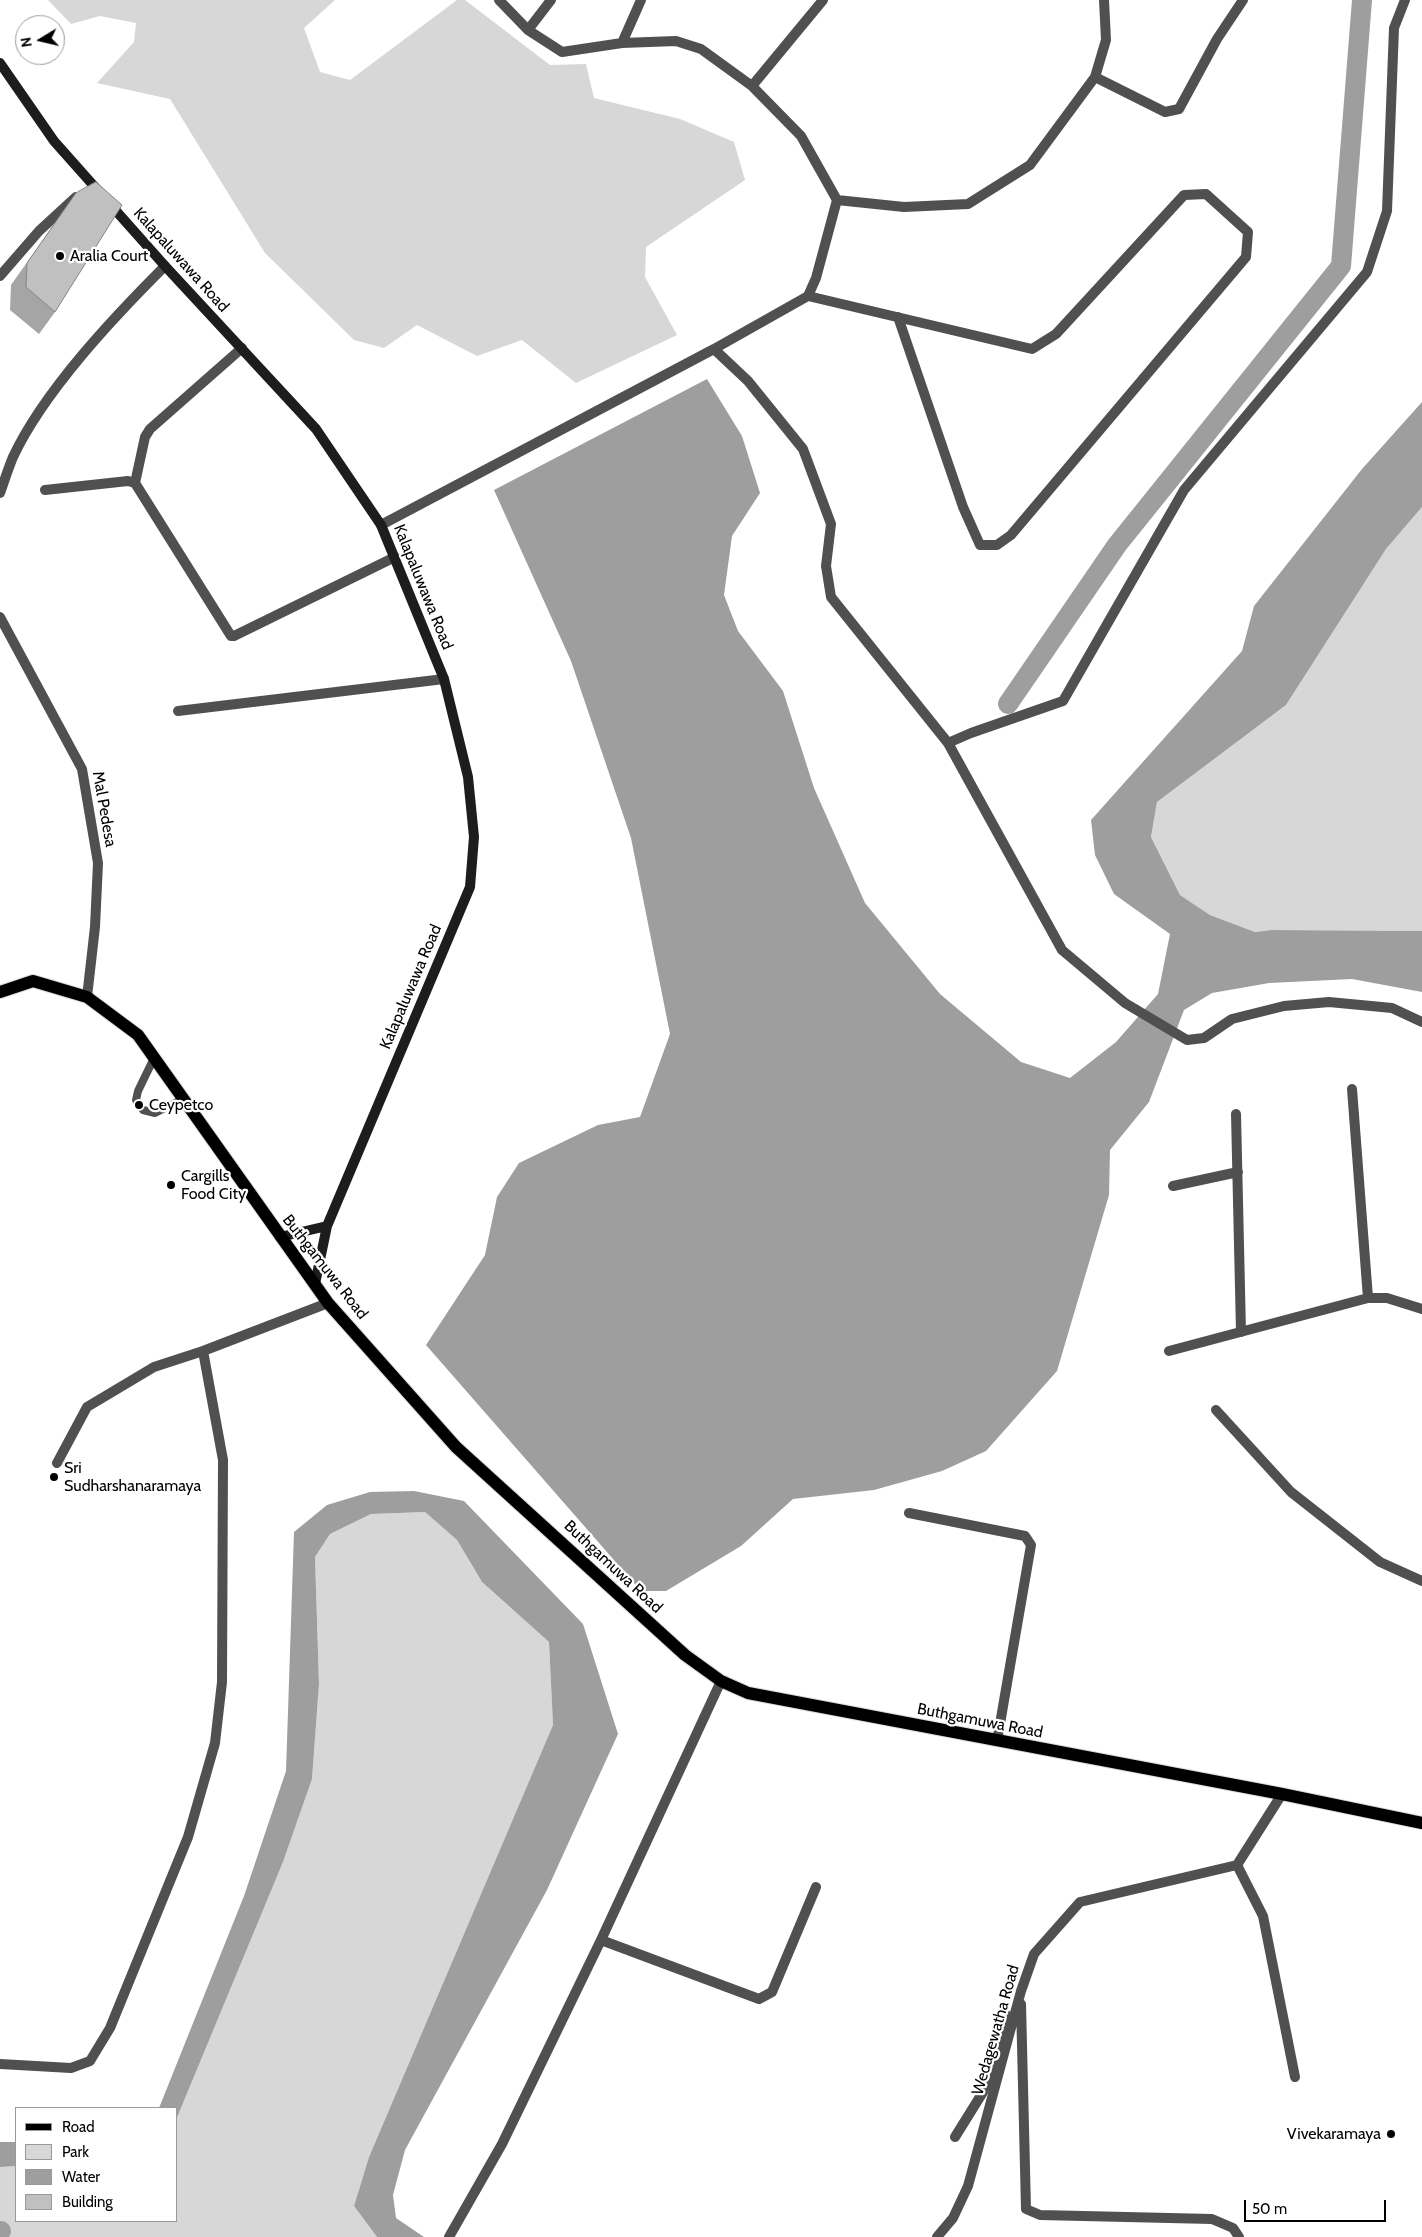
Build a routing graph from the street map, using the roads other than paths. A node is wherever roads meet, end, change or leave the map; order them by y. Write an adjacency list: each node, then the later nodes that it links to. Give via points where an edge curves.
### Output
1 (499, 0): 8 (street)
2 (551, 0): 8 (street)
3 (641, 0): 9 (street)
4 (823, 0): 12 (street)
5 (1104, 0): 11 (street, via 1106,40)
6 (1242, 0): 11 (street, via 1179,109 1165,112)
7 (1405, 0): 29 (street, via 1394,28 1387,212 1367,272 1184,490 1063,701)
8 (528, 30): 9 (street, via 562,52)
9 (622, 42): 12 (street, via 676,41 701,49)
10 (0, 64): 13 (street, Kalapaluwawa Road, via 54,141)
11 (1095, 77): 14 (street, via 1030,165 968,204 904,207)
12 (752, 86): 14 (street, via 801,136)
13 (92, 182): 15 (street, Kalapaluwawa Road); 16 (street, via 39,231)
14 (837, 200): 17 (street)
15 (165, 266): 19 (street, Kalapaluwawa Road); 23 (street, via 76,363 40,412 13,457)
16 (0, 276)
17 (808, 296): 18 (street); 20 (street)
18 (898, 317): 18 (street, via 963,507 980,545 997,544 1012,535 1246,257 1248,232 1206,194 1184,195 1056,334 1032,349)
19 (242, 348): 21 (street, via 150,429 145,437); 24 (street, Kalapaluwawa Road, via 316,429)
20 (714, 349): 24 (street); 29 (street, via 748,381 803,449 831,524 826,566 831,597)
21 (135, 483): 22 (street, via 128,480); 25 (street, via 231,636)
22 (45, 490)
23 (0, 493)
24 (381, 525): 25 (street, Kalapaluwawa Road)
25 (395, 557): 27 (street, Kalapaluwawa Road)
26 (0, 617): 31 (street, Mal Pedesa, via 82,769 98,863)
27 (444, 679): 28 (street); 39 (street, Kalapaluwawa Road, via 468,777 474,837 470,887)
28 (178, 711)
29 (948, 743): 32 (street, via 1062,950 1126,1003 1187,1040 1204,1038 1232,1019 1284,1006 1329,1002 1392,1008)
30 (0, 992): 31 (main road, Buthgamuwa Road, via 33,981)
31 (87, 997): 33 (main road, Buthgamuwa Road, via 138,1035)
32 (1422, 1022)
33 (154, 1058): 35 (main road, Buthgamuwa Road); 35 (lane, via 136,1100 143,1110 154,1113)
34 (1352, 1089): 42 (street)
35 (183, 1100): 40 (main road, Buthgamuwa Road)
36 (1236, 1114): 37 (street)
37 (1238, 1172): 38 (street); 45 (street)
38 (1173, 1186)
39 (327, 1226): 40 (street); 41 (street, Kalapaluwawa Road)
40 (280, 1237): 41 (main road, Buthgamuwa Road)
41 (315, 1284): 43 (main road, Buthgamuwa Road)
42 (1368, 1298): 44 (street, via 1387,1298); 45 (street)
43 (328, 1303): 46 (street); 52 (main road, Buthgamuwa Road, via 456,1447 685,1656)
44 (1422, 1309)
45 (1240, 1332): 47 (street)
46 (203, 1351): 49 (street, via 154,1367 87,1407); 60 (street, via 224,1460 222,1682 215,1743 188,1837 110,2028 90,2062 71,2068)
47 (1169, 1351)
48 (1216, 1410): 51 (street, via 1292,1492 1380,1562)
49 (57, 1463)
50 (909, 1513): 53 (street, via 1025,1536 1031,1545)
51 (1422, 1581)
52 (721, 1681): 53 (main road, Buthgamuwa Road, via 748,1693); 58 (street)
53 (997, 1741): 54 (main road, Buthgamuwa Road)
54 (1282, 1794): 55 (main road, Buthgamuwa Road); 56 (street)
55 (1422, 1823)
56 (1237, 1865): 59 (street, Wedagewatha Road, via 1080,1902 1034,1954); 61 (street, via 1264,1916)
57 (816, 1887): 58 (street, via 772,1992 760,1999)
58 (601, 1940): 63 (street, via 502,2144)
59 (1021, 1991): 62 (street, via 1012,2004 983,2092); 64 (street, Wedagewatha Road, via 968,2186 953,2218); 65 (street, via 1026,2209 1040,2215 1212,2219 1233,2228)
60 (0, 2064)
61 (1295, 2077)
62 (955, 2137)
63 (449, 2237)
64 (937, 2237)
65 (1240, 2237)

